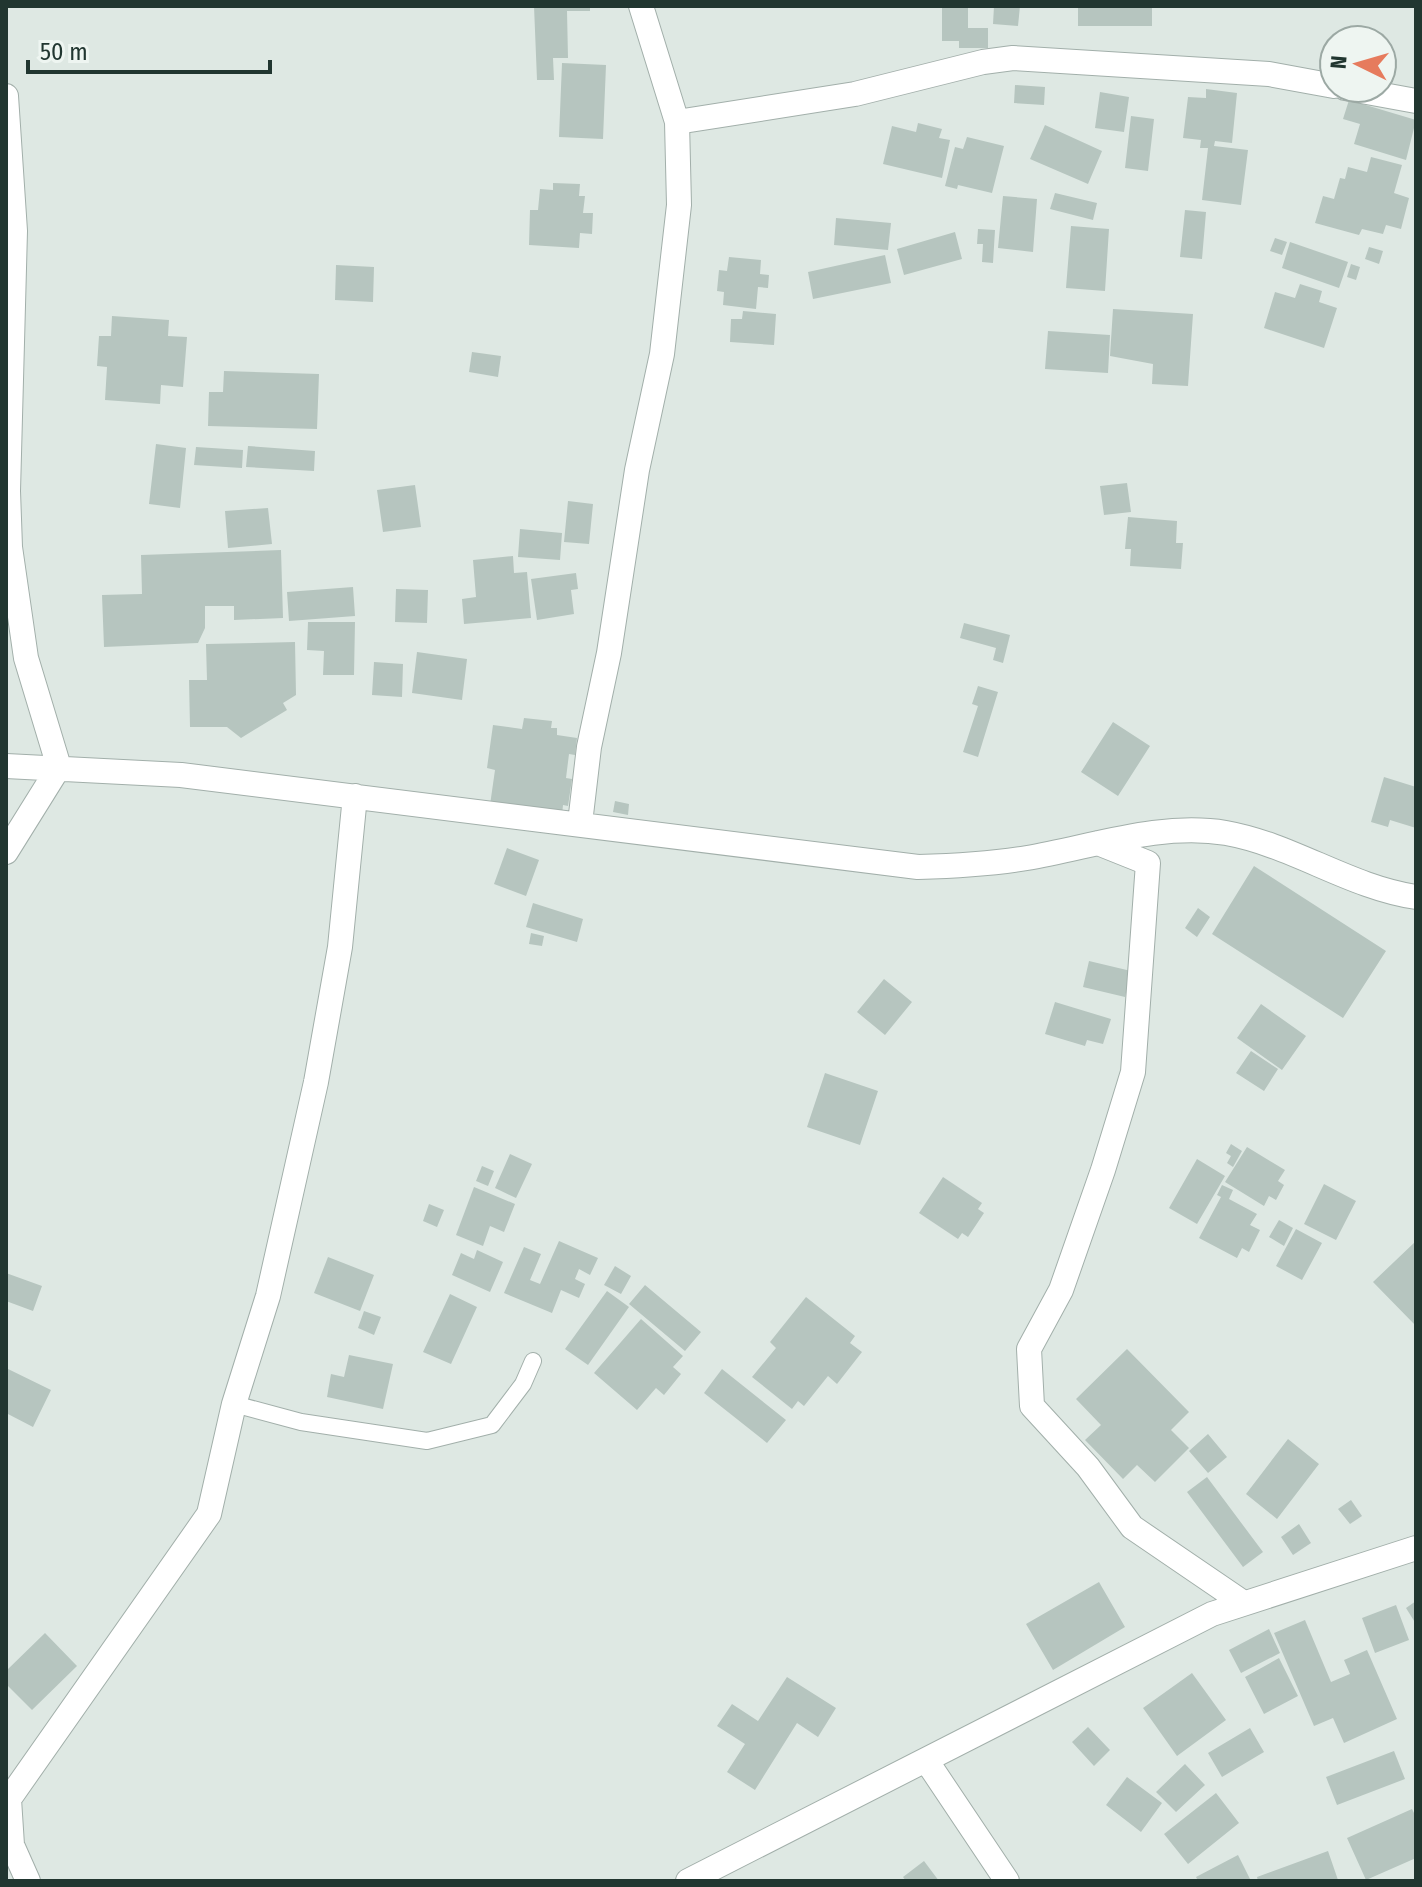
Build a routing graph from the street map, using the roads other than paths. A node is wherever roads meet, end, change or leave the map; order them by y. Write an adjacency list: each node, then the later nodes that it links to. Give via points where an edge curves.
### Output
1 (641, 6): 4 (street)
2 (1318, 83): 4 (street, via 1269,74 1013,58 855,94)
3 (6, 96): 6 (street, via 15,231 10,547 26,658)
4 (677, 122): 8 (street, via 679,205 662,354 637,470)
5 (6, 766): 6 (street)
6 (59, 767): 7 (street); 10 (street)
7 (355, 796): 8 (street); 13 (street, via 340,947 316,1082 268,1296)
8 (580, 823): 9 (street, via 918,867 978,865)
9 (1098, 843): 11 (street, via 1172,832 1225,833 1273,846 1388,893); 15 (street, via 1148,863 1133,1072 1061,1290 1029,1349 1032,1406 1088,1467 1132,1527)
10 (6, 852)
11 (1416, 897)
12 (533, 1361): 13 (lane, via 492,1425 427,1441 301,1422)
13 (234, 1404): 17 (street, via 209,1514 9,1799 12,1845)
14 (1416, 1548): 15 (street)
15 (1242, 1602): 16 (street)
16 (926, 1760): 18 (street); 19 (street)
17 (28, 1881)
18 (688, 1881)
19 (1007, 1881)

